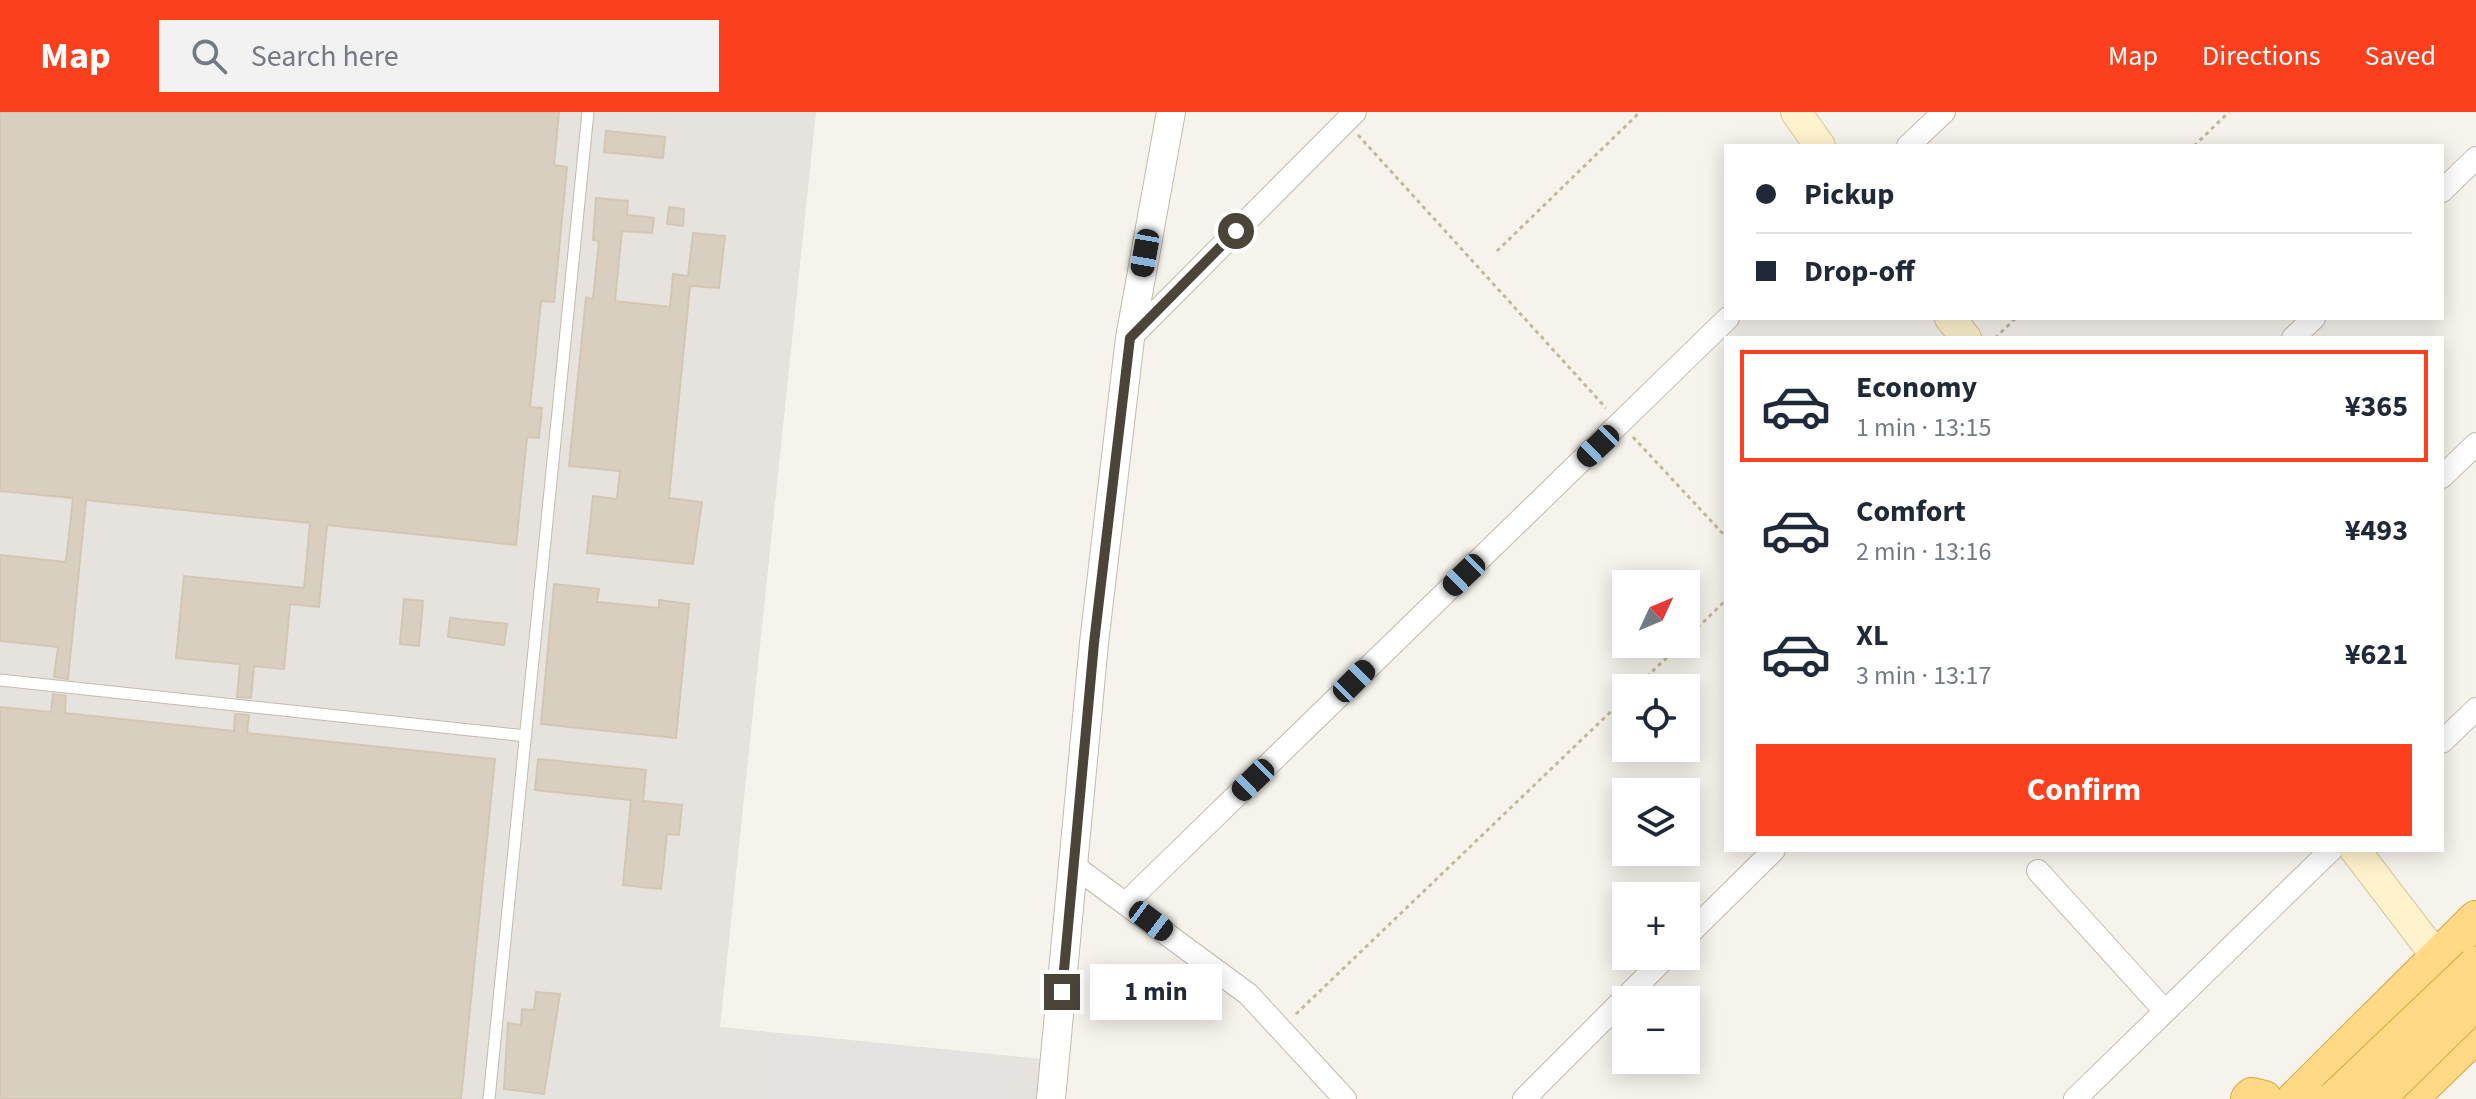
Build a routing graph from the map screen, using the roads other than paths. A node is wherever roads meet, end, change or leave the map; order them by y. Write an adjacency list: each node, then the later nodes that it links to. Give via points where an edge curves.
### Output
1 (588, 112): 20 (lane)
2 (1171, 112): 15 (street)
3 (1796, 112): 6 (main road)
4 (1944, 112): 7 (street)
5 (1350, 117): 15 (street)
6 (1819, 144)
7 (1910, 144)
8 (2476, 158): 9 (street)
9 (2444, 189)
10 (1726, 320): 27 (street)
11 (1952, 320): 13 (main road)
12 (2312, 320): 14 (street)
13 (1964, 336)
14 (2295, 336)
15 (1130, 338): 25 (street)
16 (2476, 444): 17 (street)
17 (2444, 475)
18 (0, 680): 20 (lane)
19 (2476, 709): 21 (street)
20 (526, 736): 37 (lane)
21 (2444, 740)
22 (1772, 852): 29 (street)
23 (2329, 852): 34 (street)
24 (2357, 852): 30 (main road)
25 (1074, 866): 27 (street); 38 (street)
26 (2038, 871): 34 (street)
27 (1127, 902): 39 (street, via 1248,994)
28 (2476, 919): 30 (highway)
29 (1700, 923)
30 (2438, 957): 35 (main road); 44 (highway)
31 (2476, 965): 45 (highway, bridge)
32 (1653, 970): 40 (street)
33 (2476, 1001): 46 (highway, bridge)
34 (2165, 1011): 41 (street)
35 (2476, 1012)
36 (2476, 1034): 47 (highway)
37 (489, 1099)
38 (1051, 1099)
39 (1345, 1099)
40 (1524, 1099)
41 (2075, 1099)
42 (2249, 1099): 43 (highway)
43 (2264, 1099)
44 (2295, 1099)
45 (2335, 1099)
46 (2376, 1099)
47 (2409, 1099)

